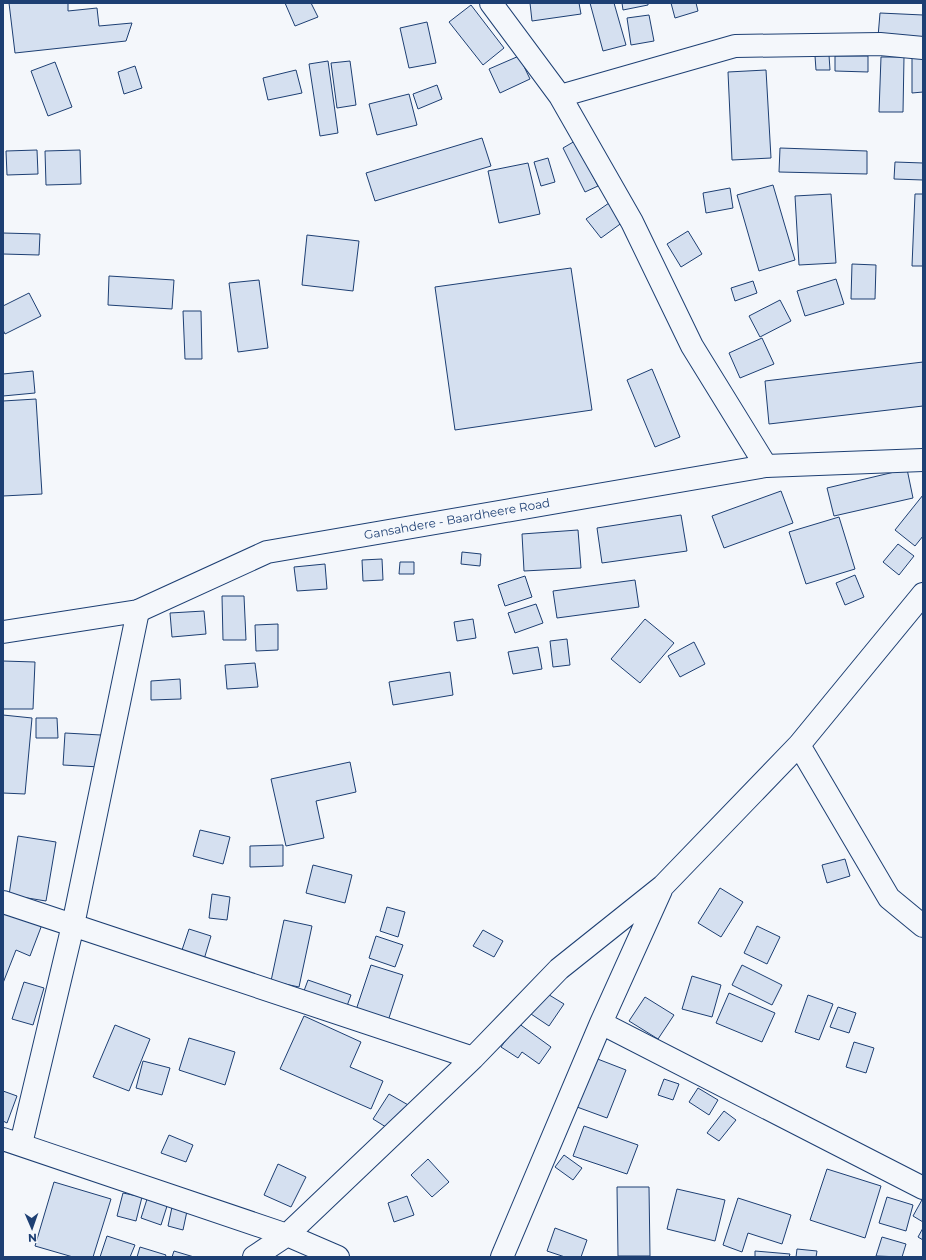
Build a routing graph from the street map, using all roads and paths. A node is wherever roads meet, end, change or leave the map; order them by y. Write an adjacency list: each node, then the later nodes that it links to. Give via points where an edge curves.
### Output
1 (491, 3): 3 (street)
2 (923, 48): 3 (street, via 880,44 735,46)
3 (560, 96): 5 (street, via 632,222 692,346)
4 (923, 460): 5 (street, Gansahdere - Baardheere Road)
5 (766, 466): 7 (street, Gansahdere - Baardheere Road, via 267,552)
6 (923, 594): 9 (street)
7 (138, 611): 8 (street, Gansahdere - Baardheere Road); 12 (street)
8 (3, 632)
9 (800, 745): 10 (street); 13 (street, via 890,898)
10 (663, 886): 14 (street); 15 (street, via 559,969)
11 (3, 902): 12 (street)
12 (73, 925): 15 (street); 16 (street)
13 (923, 926)
14 (601, 1023): 17 (street); 21 (street)
15 (473, 1058): 18 (street)
16 (12, 1141): 18 (street)
17 (923, 1188)
18 (287, 1236): 19 (street); 20 (street)
19 (254, 1257)
20 (338, 1257)
21 (502, 1257)

